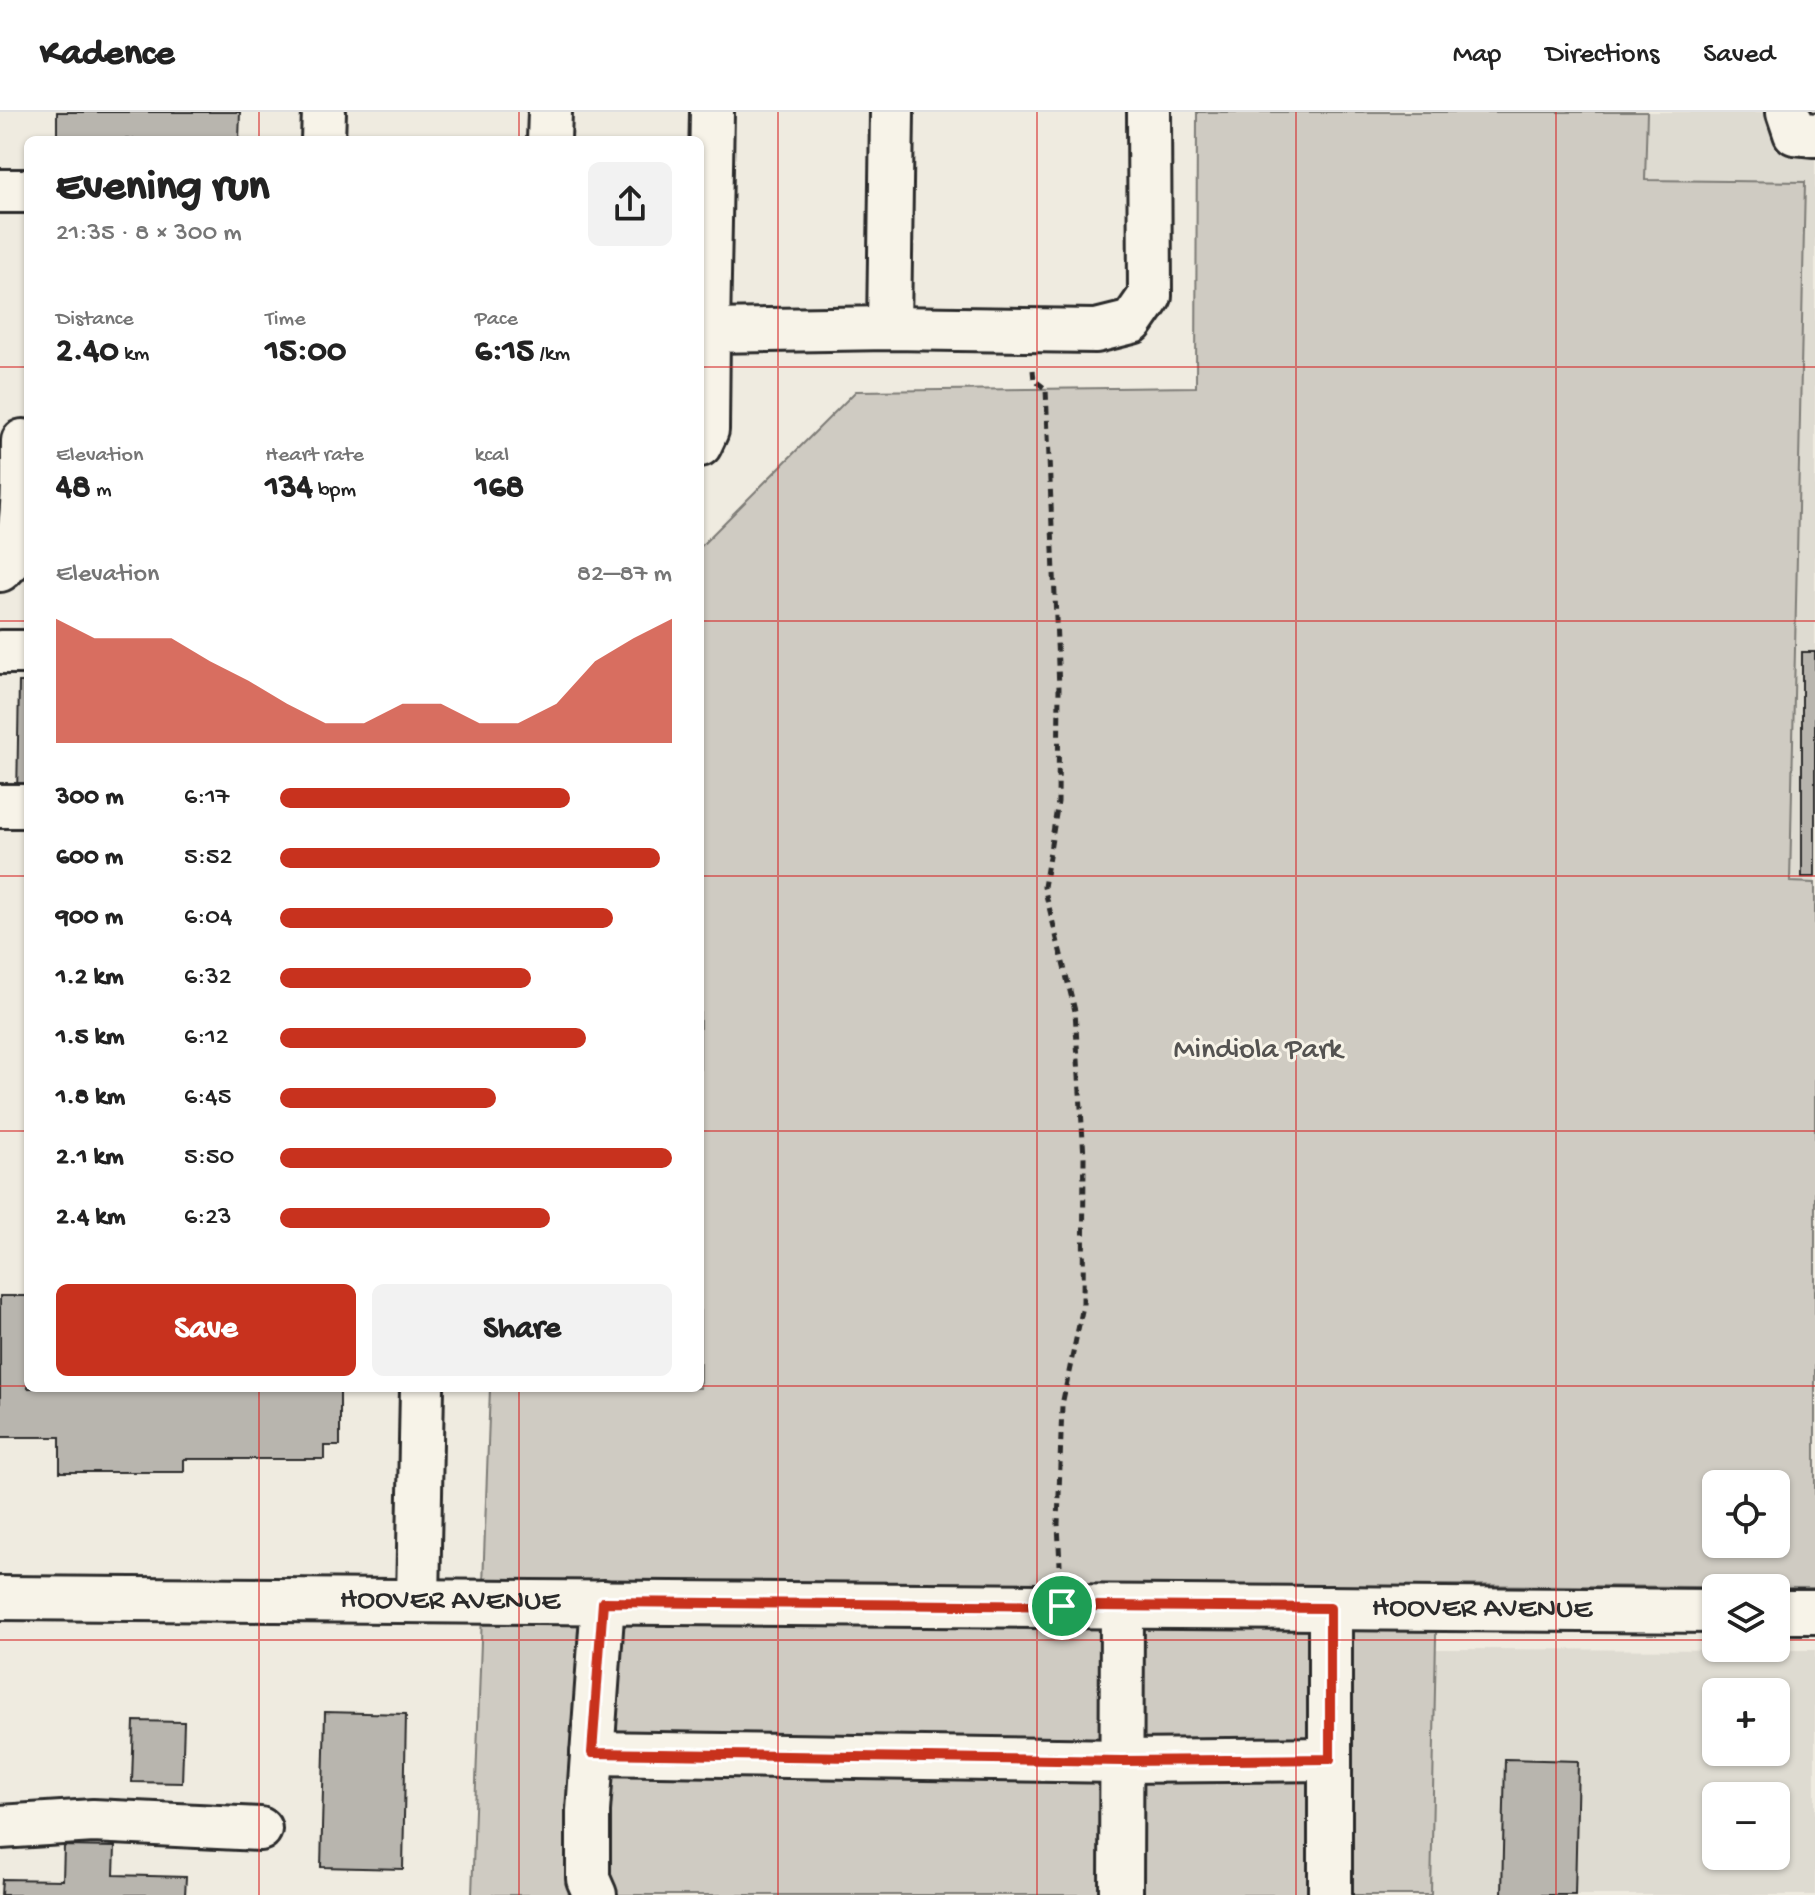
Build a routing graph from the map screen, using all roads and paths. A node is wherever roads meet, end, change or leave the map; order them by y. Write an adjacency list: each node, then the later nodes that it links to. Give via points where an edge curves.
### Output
1 (324, 112): 8 (street)
2 (550, 112): 9 (street)
3 (712, 112): 12 (street)
4 (892, 112): 13 (street)
5 (1149, 112): 14 (street, via 1150,296 1132,322 1096,331)
6 (1788, 112): 7 (street, via 1795,133)
7 (1815, 135)
8 (323, 136)
9 (549, 136)
10 (0, 191): 11 (street)
11 (24, 191)
12 (705, 219): 15 (street)
13 (889, 328): 14 (street); 15 (street)
14 (1033, 330): 27 (path, via 1034,380 1046,389 1059,688 1058,802 1044,887 1075,1011 1084,1157 1083,1306 1062,1405)
15 (708, 331): 16 (street)
16 (704, 436)
17 (17, 438): 18 (street, via 21,522 8,564)
18 (0, 570)
19 (0, 652): 20 (street)
20 (24, 652)
21 (0, 806): 22 (street)
22 (24, 806)
23 (422, 1392): 25 (street)
24 (0, 1598): 25 (street, HOOVER AVENUE)
25 (418, 1601): 26 (street, HOOVER AVENUE)
26 (603, 1602): 27 (street, HOOVER AVENUE); 33 (street)
27 (1062, 1606): 28 (street, HOOVER AVENUE)
28 (1122, 1607): 29 (street, HOOVER AVENUE); 35 (street)
29 (1330, 1608): 30 (street, HOOVER AVENUE); 34 (street)
30 (1702, 1611)
31 (1790, 1612): 32 (street)
32 (1815, 1612)
33 (592, 1753): 35 (street); 38 (street, via 588,1879)
34 (1330, 1759): 35 (street); 40 (street)
35 (1122, 1761): 39 (street)
36 (0, 1827): 37 (street, via 93,1821)
37 (260, 1829)
38 (595, 1895)
39 (1121, 1895)
40 (1330, 1895)

